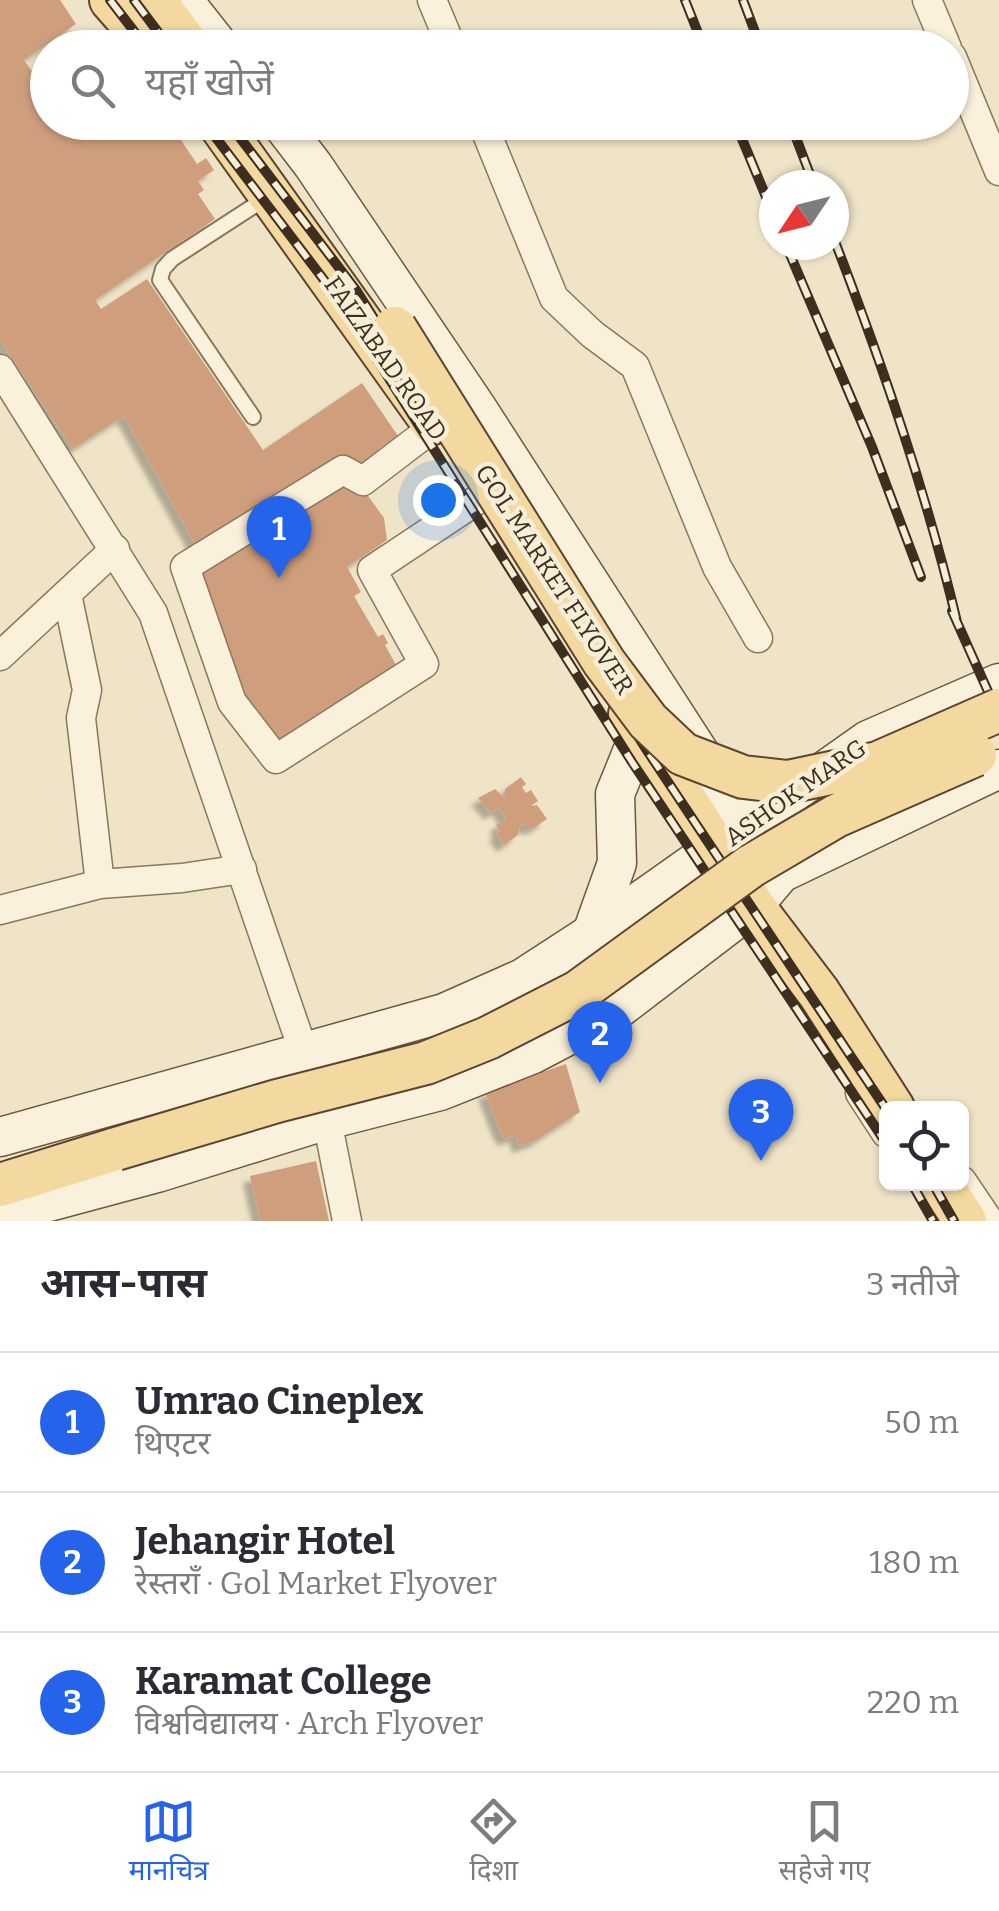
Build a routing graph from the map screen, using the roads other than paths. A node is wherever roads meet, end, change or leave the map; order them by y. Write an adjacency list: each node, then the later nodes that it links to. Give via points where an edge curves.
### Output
1 (111, 0): 6 (main road)
2 (154, 0): 7 (main road)
3 (184, 0): 8 (street)
4 (432, 0): 9 (street)
5 (928, 0): 10 (street)
6 (137, 30)
7 (176, 30)
8 (207, 30)
9 (444, 30)
10 (940, 30)
11 (969, 98): 16 (street)
12 (231, 140): 17 (main road, FAIZABAD ROAD)
13 (259, 140): 29 (main road, GOL MARKET FLYOVER, bridge, via 395,328 604,662 684,754 743,777 788,782 878,763)
14 (294, 140): 34 (street, FAIZABAD ROAD, via 476,408)
15 (489, 140): 26 (street, via 554,298 635,366 717,567)
16 (999, 170)
17 (271, 195): 19 (lane, via 172,259 160,280); 20 (main road, FAIZABAD ROAD)
18 (0, 369): 22 (street)
19 (253, 416)
20 (435, 426): 21 (main road, FAIZABAD ROAD); 24 (street, via 363,481 343,470 185,567)
21 (480, 498): 24 (street, via 372,570 424,664 276,759 232,702); 31 (main road, FAIZABAD ROAD)
22 (115, 549): 23 (street); 25 (street)
23 (67, 594): 27 (street); 37 (street, via 87,690 81,718)
24 (194, 594): 25 (street)
25 (153, 613): 35 (street)
26 (758, 638)
27 (0, 656)
28 (999, 683): 30 (street, ASHOK MARG)
29 (999, 710)
30 (930, 715): 33 (street); 34 (street, ASHOK MARG, via 868,740)
31 (641, 730): 34 (main road, FAIZABAD ROAD); 40 (street, via 615,794 617,864)
32 (999, 744): 48 (main road, bridge, via 836,816 751,866 578,992 488,1038 426,1063)
33 (983, 776): 36 (street)
34 (730, 837): 36 (street, FAIZABAD ROAD); 38 (main road, FAIZABAD ROAD); 40 (street, ASHOK MARG)
35 (242, 869): 37 (street); 42 (street)
36 (781, 873): 38 (street)
37 (100, 884): 39 (street)
38 (753, 906): 41 (main road, FAIZABAD ROAD); 45 (street, via 618,1010 532,1054 440,1091)
39 (0, 910)
40 (592, 933): 42 (street, ASHOK MARG, via 522,978 444,1013)
41 (820, 994): 43 (main road, FAIZABAD ROAD); 44 (street, via 850,1016); 46 (street, via 832,1046)
42 (305, 1052): 45 (street); 47 (street, ASHOK MARG)
43 (888, 1101)
44 (908, 1101)
45 (327, 1120): 52 (street); 53 (street)
46 (879, 1123)
47 (0, 1137)
48 (0, 1185)
49 (969, 1190): 56 (street)
50 (924, 1191): 54 (street)
51 (946, 1191): 55 (main road)
52 (0, 1215)
53 (348, 1221)
54 (944, 1221)
55 (965, 1221)
56 (990, 1221)

